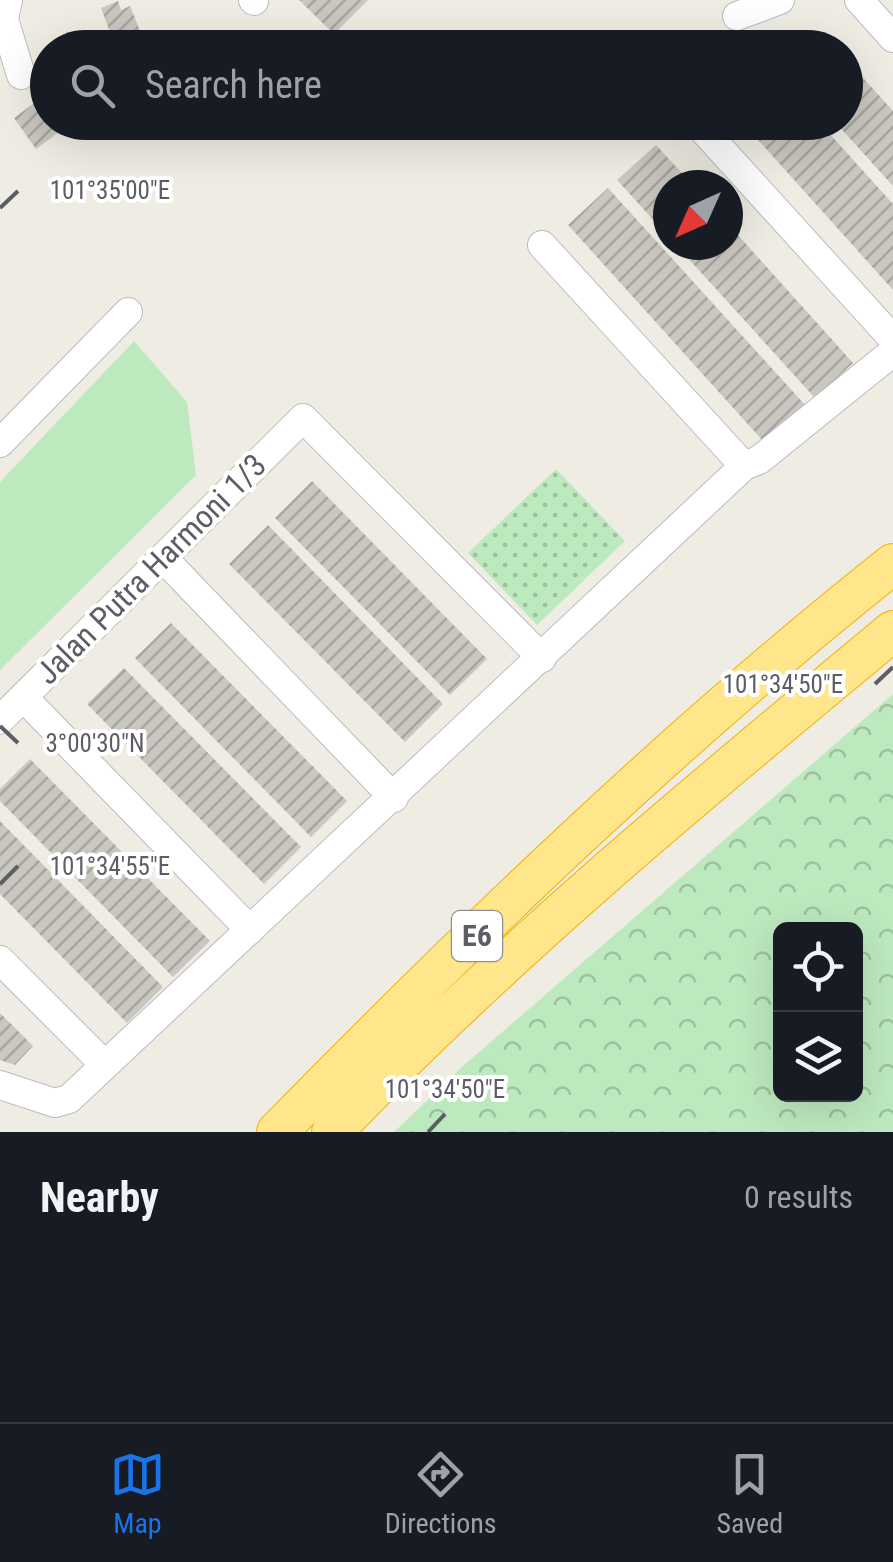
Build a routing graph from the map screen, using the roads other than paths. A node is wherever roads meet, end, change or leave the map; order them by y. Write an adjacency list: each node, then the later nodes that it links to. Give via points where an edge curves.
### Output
1 (8, 0): 6 (street, via 4,19)
2 (780, 0): 4 (street)
3 (858, 0): 5 (street)
4 (737, 16)
5 (893, 38)
6 (22, 75)
7 (712, 140): 10 (street)
8 (542, 245): 13 (street)
9 (128, 312): 12 (street)
10 (893, 339)
11 (893, 352): 13 (street)
12 (0, 443)
13 (744, 466): 17 (street)
14 (163, 558): 17 (street, Jalan Putra Harmoni 1/3, via 303,418); 18 (street, Jalan Putra Harmoni 1/3); 20 (street)
15 (893, 564): 25 (highway, E6, via 682,744)
16 (893, 631): 26 (highway, E6, via 548,924)
17 (542, 658): 20 (street)
18 (22, 697): 19 (street, Jalan Putra Harmoni 1/3); 21 (street)
19 (0, 720)
20 (394, 798): 21 (street)
21 (250, 930): 23 (street)
22 (0, 960): 23 (street)
23 (105, 1065): 24 (street, via 70,1099 55,1103)
24 (0, 1085)
25 (277, 1132)
26 (332, 1132)

